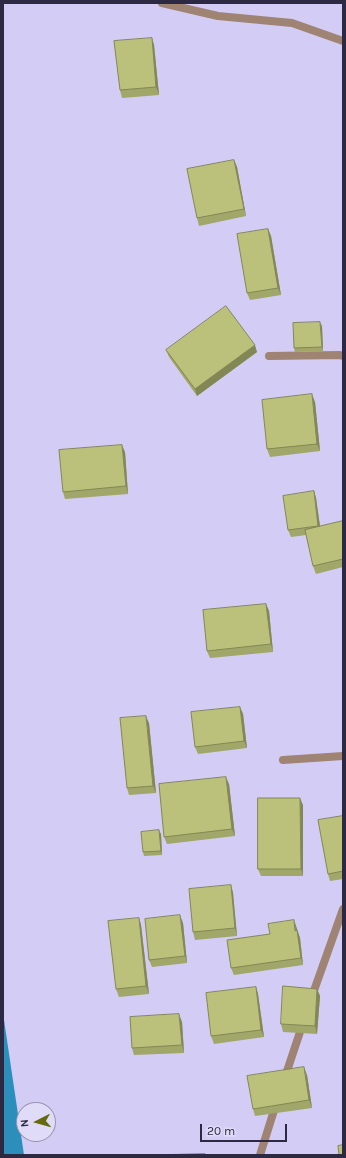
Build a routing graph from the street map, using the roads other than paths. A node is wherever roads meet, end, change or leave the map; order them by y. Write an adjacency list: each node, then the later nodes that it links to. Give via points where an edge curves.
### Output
1 (162, 3): 2 (street, via 218,16 292,23)
2 (343, 41)
3 (269, 356): 4 (street)
4 (343, 356)
5 (343, 756): 6 (street)
6 (283, 760)
7 (343, 909): 8 (street)
8 (260, 1155)

